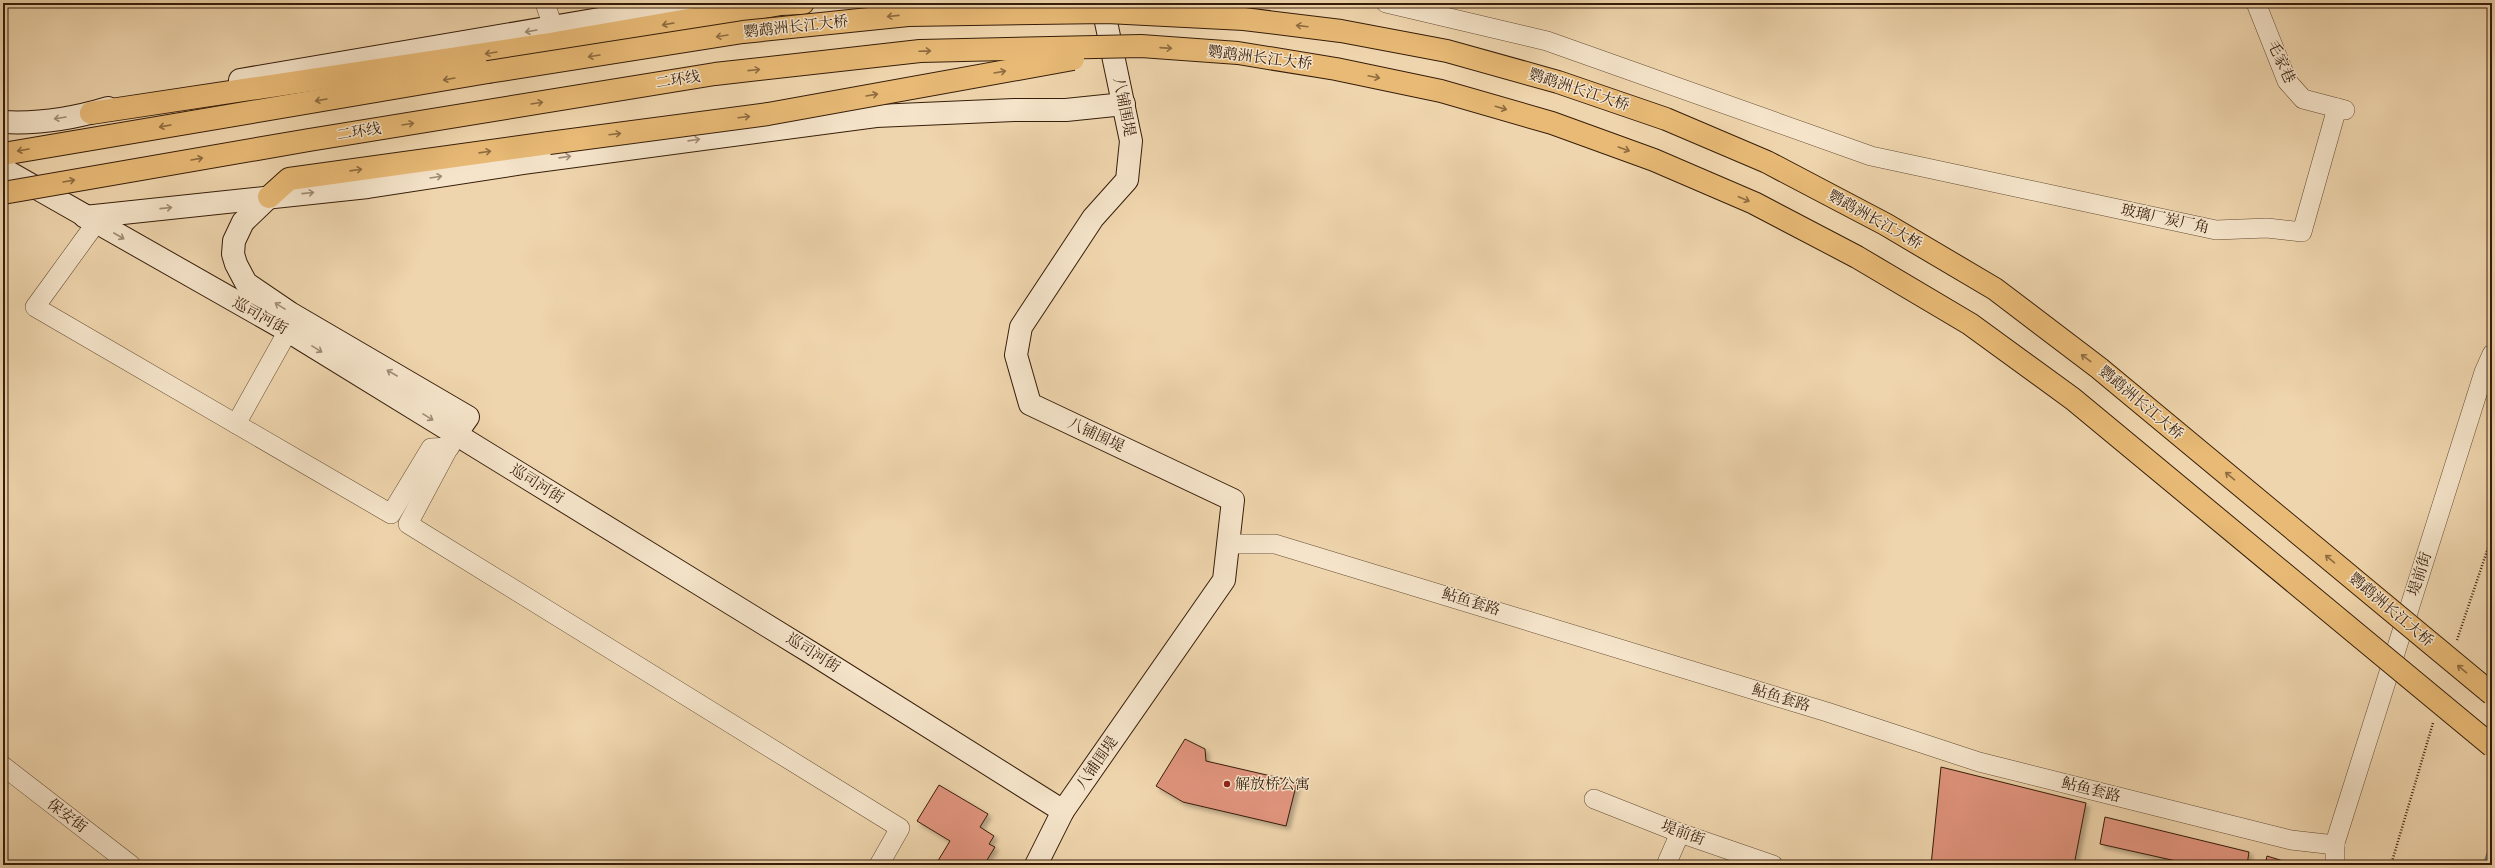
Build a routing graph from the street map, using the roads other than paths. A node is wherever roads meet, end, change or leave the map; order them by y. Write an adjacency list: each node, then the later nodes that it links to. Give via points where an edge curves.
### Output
1 (545, 3): 8 (street)
2 (694, 3): 8 (street)
3 (803, 3): 8 (highway, one-way to 8)
4 (1030, 3): 7 (highway, bridge)
5 (1386, 3): 12 (street, 玻璃厂炭厂角, via 1547,41 1871,156 2216,230 2267,228 2302,232)
6 (2256, 3): 12 (street, 毛家巷, via 2287,81 2303,99)
7 (1104, 7): 11 (street, 八铺围堤); 15 (highway, 鹦鹉洲长江大桥, one-way to 15, bridge, via 908,15 743,32 488,72); 25 (highway, 鹦鹉洲长江大桥, one-way to 7, bridge, via 2106,373 1995,290 1886,224 1767,162 1666,119 1558,82 1447,51 1341,31 1244,19)
8 (548, 36): 13 (highway, one-way to 13)
9 (1141, 46): 10 (highway, 鹦鹉洲长江大桥, one-way to 9, bridge, via 920,51); 18 (highway, one-way to 9, bridge, via 289,179 768,114); 26 (highway, 鹦鹉洲长江大桥, one-way to 26, bridge, via 1238,53 1336,69 1442,91 1552,123 1654,160 1774,214 1857,257 1970,324 2073,399)
10 (715, 74): 17 (highway, 二环线, one-way to 10, bridge, via 316,138)
11 (1124, 104): 18 (street, one-way to 11, via 368,187 524,163 876,116 1066,110); 24 (street, 八铺围堤, via 1132,141 1126,180 1093,218 1020,327 1016,355 1023,386 1030,404 1233,500)
12 (2341, 109)
13 (91, 113): 14 (street, one-way to 14, via 22,123)
14 (3, 122)
15 (3, 154)
16 (3, 169): 19 (street, 巡司河街)
17 (3, 193)
18 (269, 197): 19 (street, one-way to 18); 23 (street, one-way to 18, via 468,417 290,313 246,283 233,254 234,241 243,222)
19 (90, 220): 20 (street, 巡司河街, one-way to 20); 22 (street, via 35,307)
20 (288, 331): 22 (street); 23 (street, 巡司河街, one-way to 23)
21 (2492, 354): 31 (street, 堤前街, via 2484,372)
22 (236, 424): 23 (street, via 391,514 431,448)
23 (453, 441): 29 (street, 巡司河街, via 810,652); 33 (street, via 408,524 900,828)
24 (1229, 544): 29 (street, 八铺围堤, via 1224,580); 31 (street, 鲇鱼套路, via 1283,546 1820,710 1980,762 2291,840)
25 (2492, 694)
26 (2492, 746)
27 (3, 766): 32 (street, 保安街)
28 (1594, 799): 30 (street, 堤前街)
29 (1063, 811): 34 (street, 八铺围堤)
30 (1680, 833): 35 (street); 36 (street, 堤前街)
31 (2335, 845): 37 (street, 堤前街)
32 (131, 865)
33 (879, 865)
34 (1036, 865)
35 (1666, 865)
36 (1773, 865)
37 (2335, 865)

